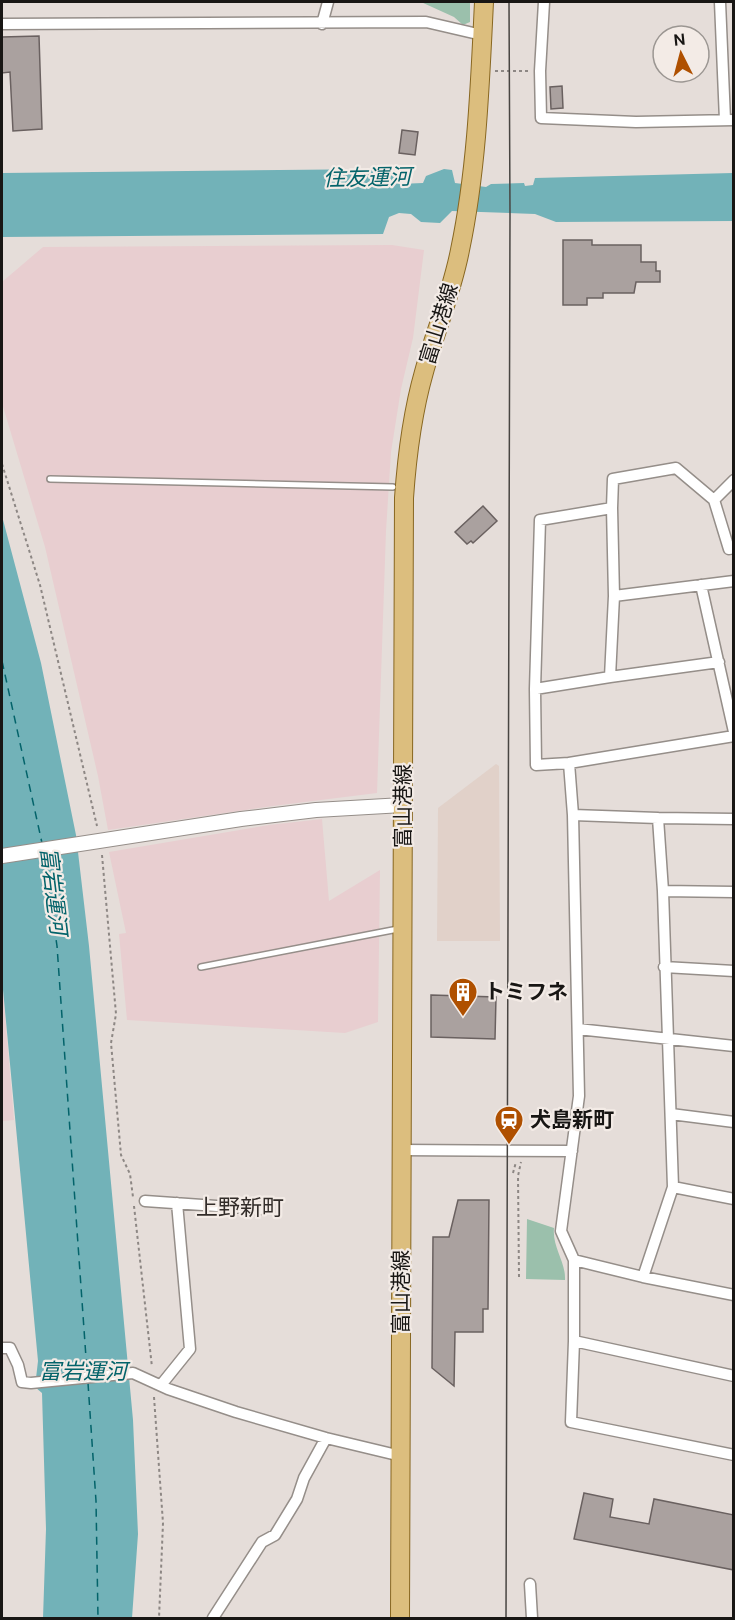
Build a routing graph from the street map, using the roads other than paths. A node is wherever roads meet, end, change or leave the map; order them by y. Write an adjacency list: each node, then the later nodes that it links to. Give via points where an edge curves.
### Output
1 (328, 2): 6 (street)
2 (484, 2): 7 (main road, 富山港線)
3 (544, 2): 8 (street, via 541,118)
4 (720, 2): 8 (street)
5 (2, 24): 6 (street)
6 (322, 24): 7 (street, via 426,22)
7 (482, 34): 23 (main road, 富山港線, via 465,221 454,274 412,417 407,459)
8 (729, 120)
9 (50, 479): 11 (lane)
10 (734, 480): 12 (street)
11 (393, 487)
12 (714, 500): 13 (street, via 676,468 613,479); 14 (street, via 729,549)
13 (612, 507): 17 (street); 20 (street, via 540,520)
14 (734, 548)
15 (734, 581): 16 (street)
16 (701, 585): 17 (street); 18 (street)
17 (614, 596): 19 (street)
18 (719, 662): 19 (street); 21 (street)
19 (610, 677): 20 (street)
20 (535, 689): 22 (street, via 536,765)
21 (734, 734): 22 (street)
22 (569, 764): 24 (street)
23 (403, 805): 27 (street, via 316,810); 30 (main road, 富山港線)
24 (573, 815): 25 (street); 34 (street)
25 (658, 818): 26 (street); 28 (street)
26 (734, 819)
27 (2, 856)
28 (663, 891): 29 (street); 32 (street)
29 (734, 892)
30 (403, 929): 31 (lane); 39 (main road, 富山港線)
31 (201, 967)
32 (664, 967): 33 (street); 35 (street)
33 (734, 971)
34 (578, 1029): 35 (street); 40 (street, via 579,1096)
35 (668, 1039): 36 (street); 37 (street)
36 (734, 1046)
37 (670, 1114): 38 (street); 41 (street)
38 (734, 1122)
39 (402, 1150): 40 (street); 55 (main road, 富山港線)
40 (572, 1151): 46 (street, via 561,1231)
41 (673, 1186): 42 (street); 47 (street)
42 (734, 1199)
43 (145, 1201): 44 (street)
44 (177, 1203): 45 (street); 52 (street, via 190,1349)
45 (260, 1209)
46 (574, 1260): 47 (street); 49 (street)
47 (644, 1278): 48 (street)
48 (734, 1295)
49 (574, 1341): 51 (street); 54 (street, via 571,1422)
50 (2, 1348): 52 (street, via 10,1348 22,1382 133,1373)
51 (734, 1376)
52 (157, 1384): 53 (street)
53 (326, 1438): 55 (street); 57 (street, via 275,1535 262,1542)
54 (734, 1455)
55 (401, 1456): 58 (main road, 富山港線)
56 (530, 1584): 59 (street)
57 (213, 1618)
58 (400, 1618)
59 (532, 1618)

